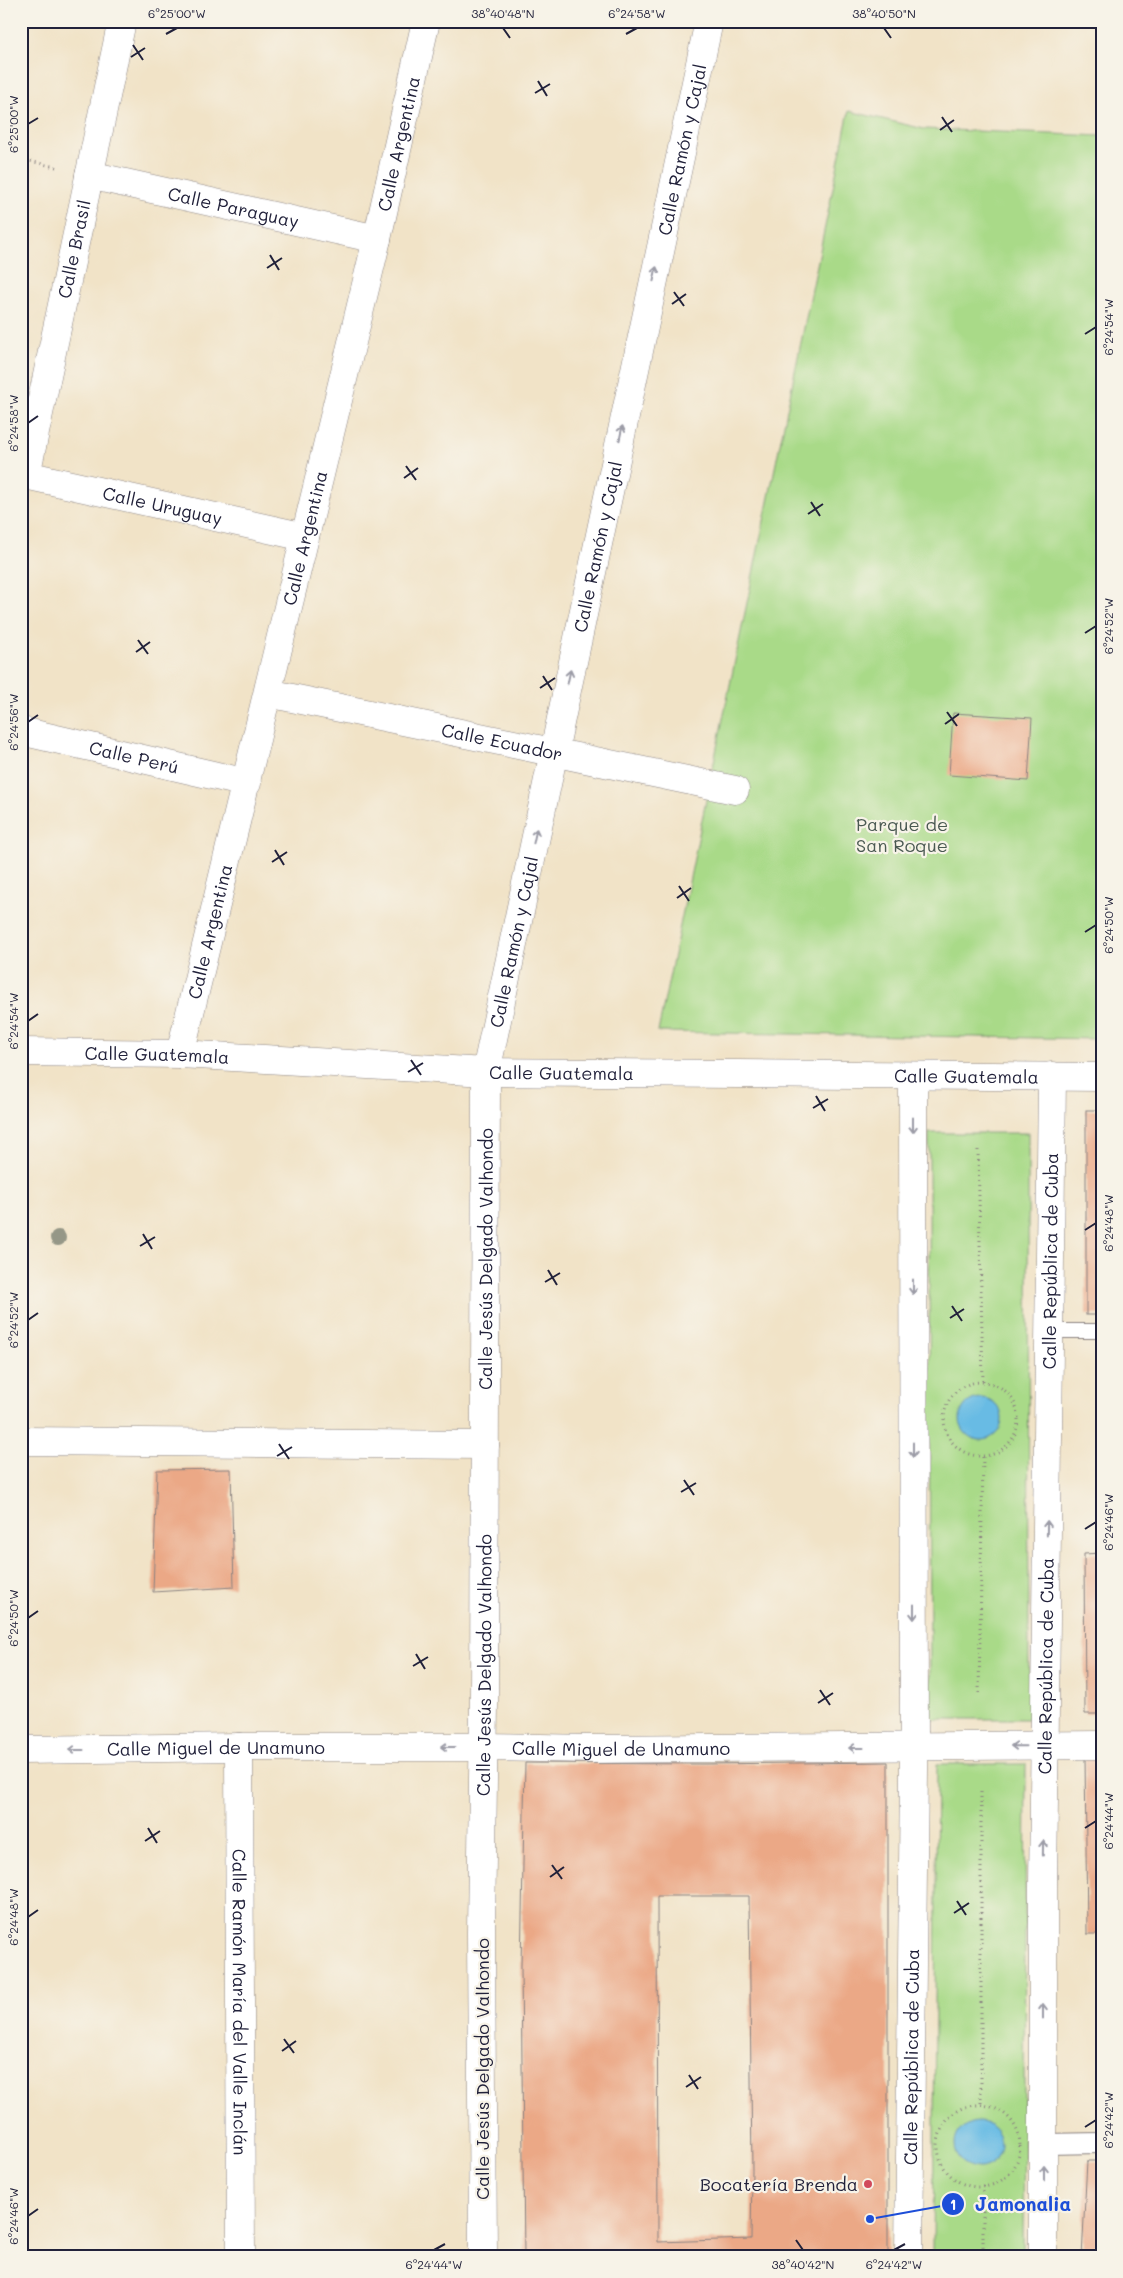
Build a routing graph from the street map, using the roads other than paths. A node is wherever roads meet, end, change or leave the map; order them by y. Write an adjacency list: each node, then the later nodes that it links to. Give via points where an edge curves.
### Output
1 (122, 21): 4 (street, Calle Brasil)
2 (426, 21): 5 (street, Calle Argentina)
3 (708, 21): 10 (street, Calle Ramón y Cajal, one-way to 3)
4 (90, 175): 5 (street, Calle Paraguay); 6 (street, Calle Brasil)
5 (377, 239): 7 (street, Calle Argentina)
6 (24, 474): 7 (street, Calle Uruguay)
7 (305, 537): 8 (street, Calle Argentina)
8 (268, 693): 10 (street, Calle Ecuador); 11 (street, Calle Argentina)
9 (21, 731): 11 (street, Calle Perú)
10 (554, 752): 12 (street, Calle Ecuador); 15 (street, Calle Ramón y Cajal, one-way to 10)
11 (246, 783): 14 (street, Calle Argentina)
12 (735, 790)
13 (21, 1052): 14 (street, Calle Guatemala)
14 (180, 1054): 15 (street, Calle Guatemala)
15 (486, 1072): 16 (street, Calle Guatemala); 22 (street, Calle Jesús Delgado Valhondo)
16 (913, 1076): 17 (street, Calle Guatemala); 27 (street, Calle República de Cuba, one-way to 27)
17 (1052, 1076): 18 (street, Calle Guatemala); 19 (street, Calle República de Cuba)
18 (1102, 1077)
19 (1048, 1330): 20 (lane); 26 (street, Calle República de Cuba, one-way to 19)
20 (1099, 1332)
21 (21, 1441): 22 (street)
22 (485, 1445): 25 (street, Calle Jesús Delgado Valhondo)
23 (1102, 1745): 26 (street, Calle Miguel de Unamuno)
24 (239, 1747): 25 (street, Calle Miguel de Unamuno, one-way to 24); 28 (street, Calle Miguel de Unamuno, one-way to 28); 31 (street, Calle Ramón María del Valle Inclán)
25 (484, 1747): 27 (street, Calle Miguel de Unamuno, one-way to 25); 32 (street, Calle Jesús Delgado Valhondo, via 481,1933)
26 (1044, 1747): 27 (street, Calle Miguel de Unamuno, one-way to 27); 30 (street, Calle República de Cuba, one-way to 26)
27 (913, 1748): 33 (street, Calle República de Cuba)
28 (21, 1750)
29 (1102, 2143): 30 (street)
30 (1044, 2144): 34 (street, Calle República de Cuba, one-way to 30)
31 (241, 2257)
32 (484, 2257)
33 (909, 2257)
34 (1043, 2257)

